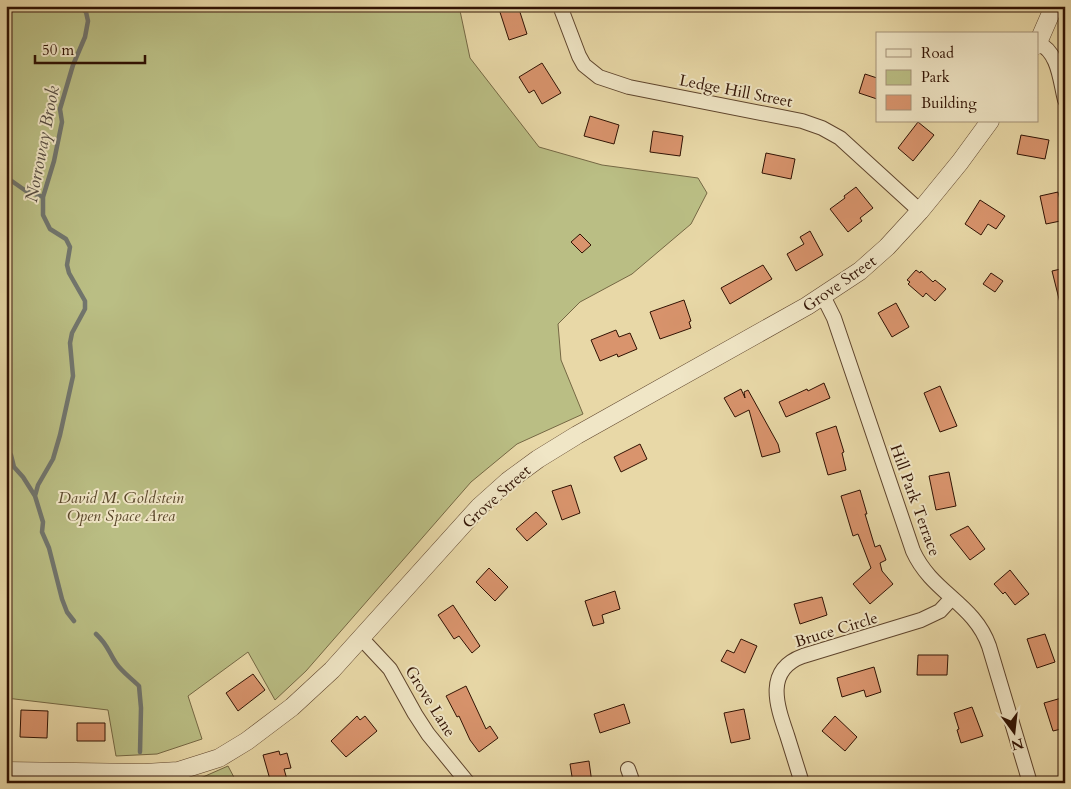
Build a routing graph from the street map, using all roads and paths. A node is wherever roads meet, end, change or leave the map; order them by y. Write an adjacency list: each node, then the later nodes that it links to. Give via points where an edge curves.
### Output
1 (560, 6): 6 (street, Ledge Hill Street, via 579,56 584,65 599,77 629,87 817,126 849,145)
2 (1054, 6): 3 (street)
3 (1038, 44): 4 (street, via 1048,49 1054,59)
4 (1065, 100)
5 (989, 122): 6 (street, Grove Street)
6 (920, 211): 7 (street, Grove Street, via 870,263)
7 (823, 296): 8 (street, Hill Park Terrace, via 837,326 908,541 924,571); 9 (street, Grove Street, via 577,435 508,481 479,508)
8 (952, 598): 14 (street, Bruce Circle, via 940,611 921,620 803,656 786,666 778,679 776,695); 15 (street, Hill Park Terrace, via 973,617 986,638)
9 (362, 639): 11 (street, Grove Street, via 281,717 242,745 209,762 162,773); 12 (street, Grove Lane, via 390,669 428,734)
10 (628, 769): 13 (street)
11 (6, 771)
12 (468, 783)
13 (633, 783)
14 (802, 783)
15 (1030, 783)

